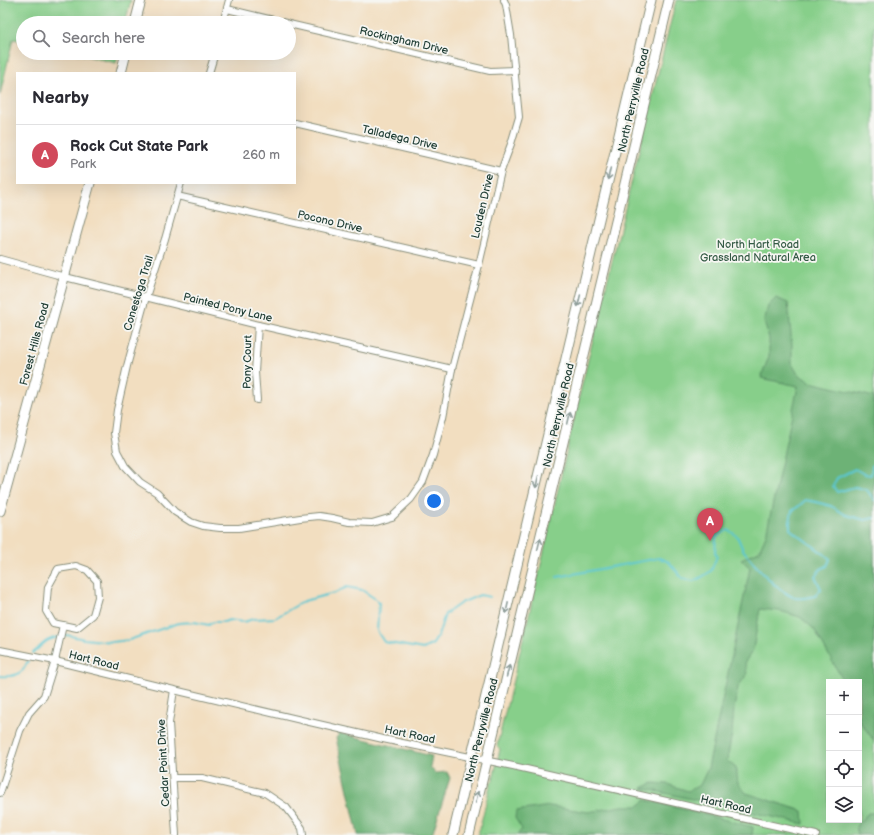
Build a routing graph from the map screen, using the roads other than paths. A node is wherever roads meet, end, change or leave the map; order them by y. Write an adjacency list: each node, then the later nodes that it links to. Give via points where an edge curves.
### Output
1 (141, 0): 7 (main road)
2 (229, 0): 6 (street)
3 (504, 0): 13 (street, Louden Drive)
4 (650, 0): 34 (main road, North Perryville Road, one-way to 34)
5 (669, 0): 35 (main road, North Perryville Road, one-way to 5)
6 (227, 9): 8 (street); 9 (street)
7 (137, 16)
8 (225, 16)
9 (256, 16)
10 (296, 26): 13 (street, Rockingham Drive, via 490,71)
11 (124, 60): 14 (main road)
12 (213, 60): 15 (street)
13 (514, 70): 17 (street, Louden Drive, via 519,117)
14 (121, 72)
15 (210, 72)
16 (296, 123): 17 (street, Talladega Drive)
17 (501, 171): 22 (street, Louden Drive)
18 (90, 184): 23 (main road, Forest Hills Road)
19 (181, 184): 20 (street, Conestoga Trail)
20 (177, 196): 22 (street, Pocono Drive); 24 (street, Conestoga Trail)
21 (0, 260): 23 (street, Painted Pony Lane)
22 (479, 265): 26 (street, Louden Drive)
23 (64, 277): 24 (street, Painted Pony Lane); 29 (main road, Forest Hills Road)
24 (146, 297): 25 (street, Painted Pony Lane); 28 (street, Conestoga Trail, via 127,366 114,433 118,452 125,466 140,482 157,492 175,512 191,522 203,526 239,528 319,516 349,522 372,523 392,517 423,482)
25 (258, 325): 26 (street, Painted Pony Lane); 27 (street, Pony Court, via 255,372)
26 (452, 369): 28 (street, Louden Drive)
27 (257, 400)
28 (443, 417)
29 (0, 511)
30 (63, 625): 30 (street, via 53,624 46,611 48,587 58,569 76,566 87,570 97,581 98,597 93,615 78,628); 32 (street)
31 (0, 650): 32 (street, Hart Road)
32 (54, 661): 33 (street, Hart Road); 37 (street, via 44,696 29,713 20,731)
33 (174, 690): 34 (street, Hart Road); 36 (street, Cedar Point Drive, via 169,723)
34 (471, 757): 35 (street, Hart Road); 40 (main road, North Perryville Road)
35 (486, 760): 41 (main road, North Perryville Road, one-way to 35); 42 (street, Hart Road)
36 (173, 778): 38 (street, Cedar Point Drive); 39 (street, via 202,778 265,792 286,807 302,828)
37 (0, 792)
38 (176, 835)
39 (303, 835)
40 (452, 835)
41 (469, 835)
42 (816, 835)

